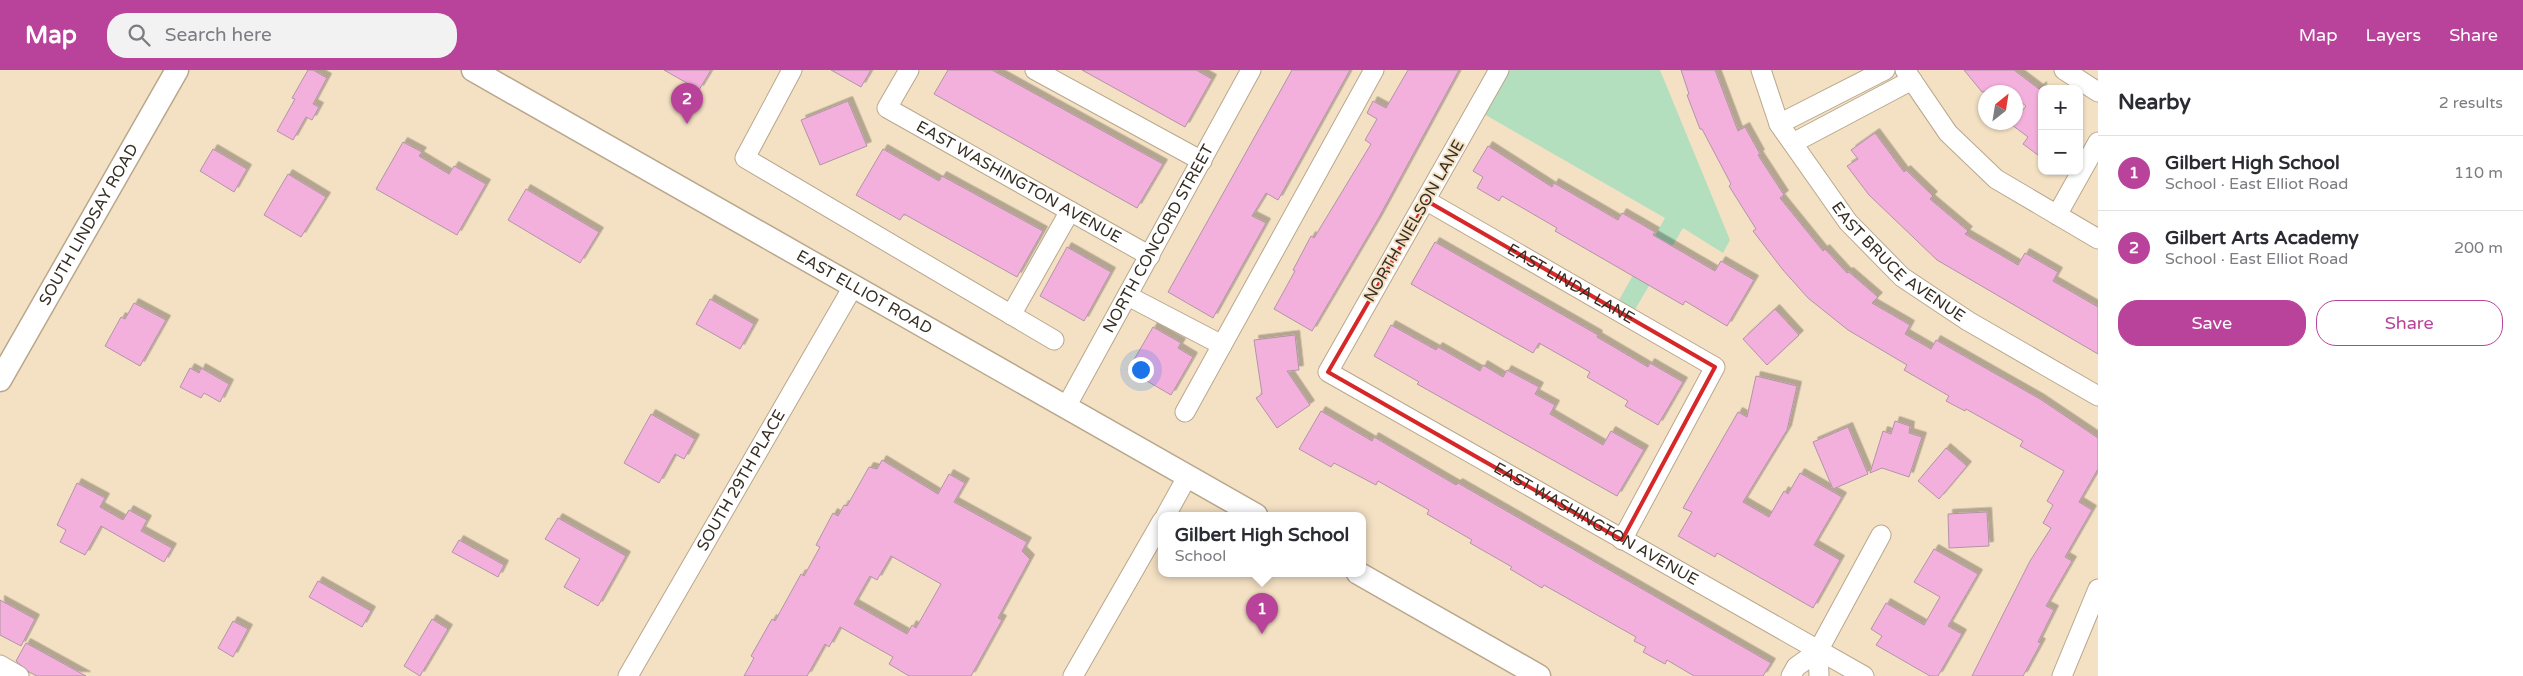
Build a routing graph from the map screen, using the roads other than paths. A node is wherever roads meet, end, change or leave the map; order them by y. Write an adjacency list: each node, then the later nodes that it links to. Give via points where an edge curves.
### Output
1 (177, 70): 29 (main road, SOUTH LINDSAY ROAD)
2 (473, 70): 23 (main road, EAST ELLIOT ROAD)
3 (792, 70): 25 (street, via 745,158)
4 (909, 70): 19 (street, EAST WASHINGTON AVENUE, via 887,108)
5 (1036, 70): 17 (street)
6 (1251, 70): 17 (street, NORTH CONCORD STREET)
7 (1374, 70): 27 (street)
8 (1499, 70): 18 (street, NORTH NIELSON LANE)
9 (1761, 70): 14 (street, EAST BRUCE AVENUE)
10 (1885, 70): 14 (street)
11 (2064, 70): 13 (street)
12 (1909, 75): 16 (street); 20 (street, via 1948,133 1996,179)
13 (2098, 92)
14 (1779, 124): 16 (street, EAST BRUCE AVENUE)
15 (2098, 142): 20 (street)
16 (1793, 143): 30 (street, EAST BRUCE AVENUE, via 1848,222 1902,277 1968,322)
17 (1202, 161): 22 (street, NORTH CONCORD STREET)
18 (1426, 201): 28 (street, NORTH NIELSON LANE); 38 (street, EAST LINDA LANE, via 1715,367)
19 (1070, 211): 22 (street, EAST WASHINGTON AVENUE); 25 (street)
20 (2057, 215): 21 (street)
21 (2098, 239)
22 (1150, 256): 24 (street, NORTH CONCORD STREET)
23 (854, 285): 31 (main road, EAST ELLIOT ROAD); 44 (street, SOUTH 29TH PLACE)
24 (1128, 296): 27 (street); 31 (street, NORTH CONCORD STREET)
25 (1011, 315): 26 (street)
26 (1054, 340)
27 (1222, 345): 32 (street)
28 (1328, 372): 38 (street, EAST WASHINGTON AVENUE)
29 (0, 380)
30 (2098, 396)
31 (1066, 407): 33 (main road, EAST ELLIOT ROAD)
32 (1185, 412)
33 (1188, 477): 34 (street); 35 (main road, EAST ELLIOT ROAD)
34 (1168, 512)
35 (1251, 512)
36 (1158, 529): 45 (street)
37 (1881, 536): 41 (street)
38 (1622, 540): 41 (street, EAST WASHINGTON AVENUE)
39 (1365, 577): 46 (main road)
40 (2098, 589): 50 (street)
41 (1818, 650): 47 (street, via 1796,667); 48 (street); 49 (street, EAST WASHINGTON AVENUE)
42 (0, 665): 43 (street)
43 (19, 676)
44 (628, 676)
45 (1074, 676)
46 (1538, 676)
47 (1791, 676)
48 (1819, 676)
49 (1864, 676)
50 (2062, 676)

